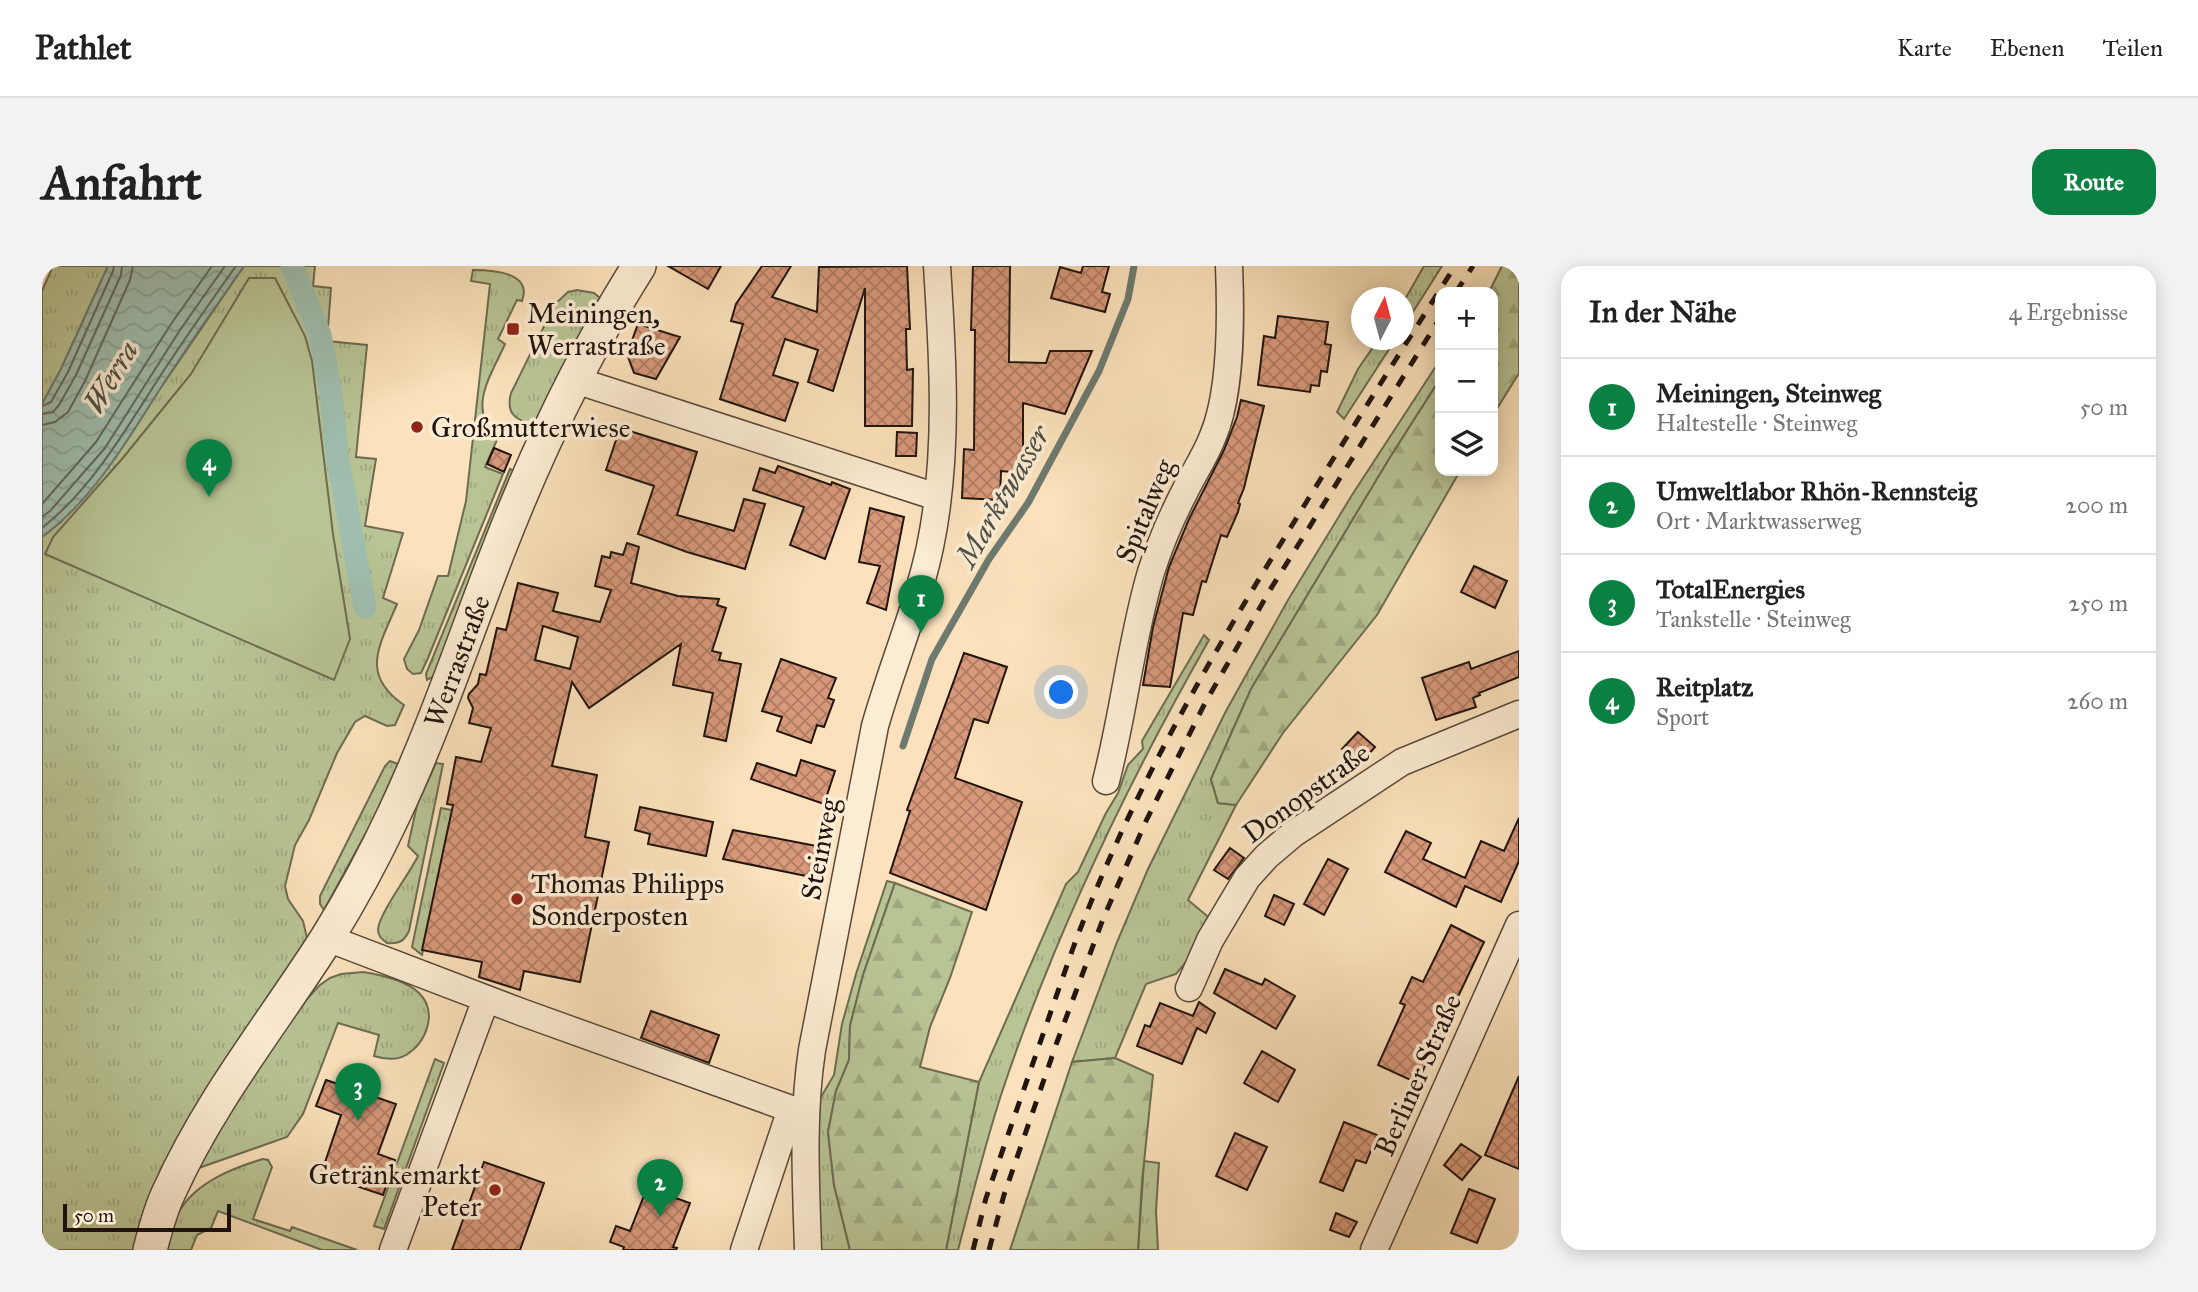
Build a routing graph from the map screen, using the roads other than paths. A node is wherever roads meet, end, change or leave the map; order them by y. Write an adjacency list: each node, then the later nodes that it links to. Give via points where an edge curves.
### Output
1 (639, 266): 4 (street, Werrastraße)
2 (937, 266): 5 (street, Steinweg, via 942,442)
3 (1229, 266): 7 (street, Spitalweg, via 1230,325 1222,408 1151,571)
4 (575, 380): 5 (street); 9 (street, Werrastraße, via 500,547 395,811)
5 (937, 497): 12 (street, Steinweg, via 930,547 875,726)
6 (1519, 714): 10 (street, Donopstraße, via 1402,762 1293,834 1247,878 1210,940)
7 (1106, 781)
8 (1519, 925): 17 (street, Berliner Straße)
9 (327, 938): 11 (street); 13 (street, Werrastraße, via 192,1145 167,1194)
10 (1189, 988)
11 (486, 999): 12 (street); 14 (street)
12 (799, 1110): 15 (street); 16 (street)
13 (150, 1250)
14 (393, 1250)
15 (744, 1250)
16 (808, 1250)
17 (1374, 1250)

